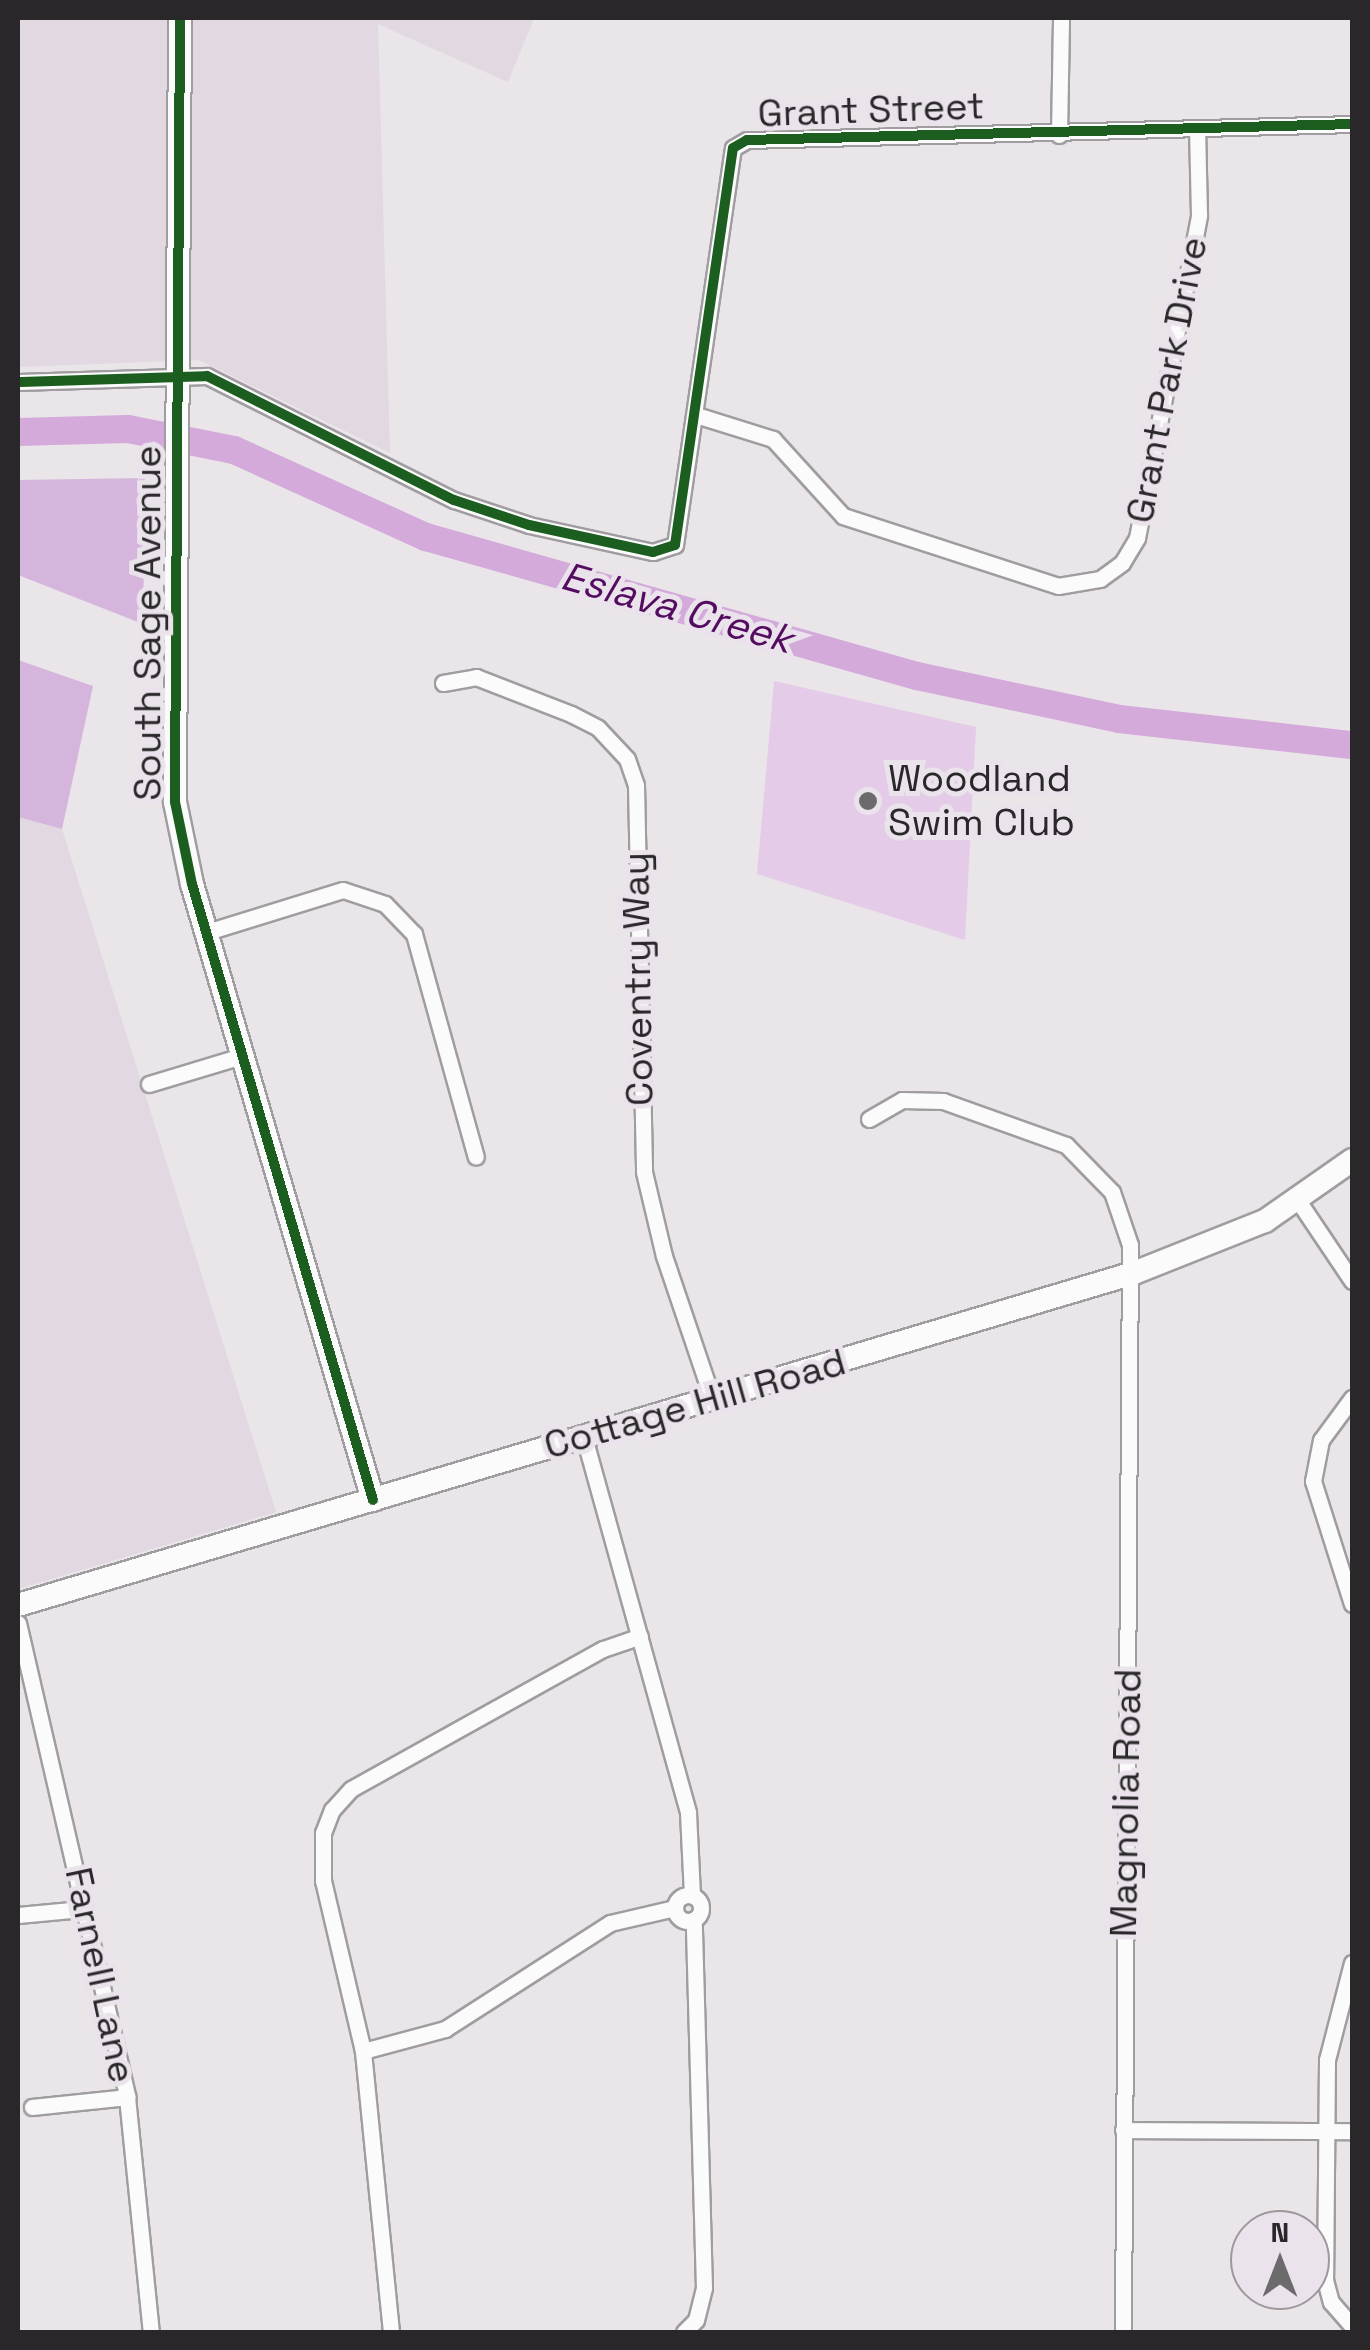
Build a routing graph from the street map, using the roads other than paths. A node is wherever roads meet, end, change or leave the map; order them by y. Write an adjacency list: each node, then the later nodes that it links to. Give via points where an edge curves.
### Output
1 (180, 18): 6 (street, South Sage Avenue)
2 (1060, 18): 5 (street)
3 (1352, 124): 4 (street, Grant Street)
4 (1197, 130): 5 (street, Grant Street); 8 (street, Grant Park Drive, via 1199,216 1137,538 1122,563 1100,578 1058,586 843,516 772,439)
5 (1058, 135): 8 (street, Grant Street, via 747,140 733,148)
6 (177, 377): 7 (street); 8 (street, Grant Street, via 207,376 454,500 530,525 654,552 675,545); 10 (street, South Sage Avenue, via 175,802)
7 (18, 382)
8 (696, 415)
9 (443, 684): 19 (street, Coventry Way, via 476,677 571,714 598,728 628,759 636,785 644,1172 664,1256)
10 (206, 932): 11 (street, South Sage Avenue); 14 (street, via 343,890 384,904 414,934)
11 (242, 1056): 12 (street); 22 (street, South Sage Avenue)
12 (148, 1084)
13 (869, 1119): 17 (street, Magnolia Road, via 902,1100 943,1100 1066,1145 1112,1192)
14 (476, 1157)
15 (1352, 1160): 16 (street, Cottage Hill Road)
16 (1299, 1202): 17 (street, Cottage Hill Road, via 1218,1244); 18 (street)
17 (1134, 1273): 19 (street, Cottage Hill Road); 36 (street, Magnolia Road)
18 (1352, 1281)
19 (712, 1398): 21 (street, Cottage Hill Road)
20 (1352, 1398): 23 (street, via 1321,1440 1313,1481)
21 (584, 1437): 22 (street, Cottage Hill Road); 26 (street)
22 (373, 1500): 24 (street, Cottage Hill Road)
23 (1352, 1604)
24 (18, 1605)
25 (18, 1622): 29 (street, Farnell Lane)
26 (640, 1636): 27 (street, via 688,1813); 33 (street, via 586,1658 352,1789 332,1810 319,1850)
27 (692, 1895): 28 (street, via 682,1896); 31 (street, via 702,1906)
28 (674, 1908): 31 (street, via 680,1919); 33 (street, via 610,1923 445,2030)
29 (82, 1910): 30 (street); 34 (street, Farnell Lane)
30 (18, 1915)
31 (694, 1920): 42 (street, via 703,2303)
32 (1352, 1962): 37 (street, via 1327,2060)
33 (363, 2051): 41 (street)
34 (127, 2097): 35 (street); 40 (street, Farnell Lane)
35 (32, 2108)
36 (1124, 2130): 37 (street); 43 (street, Magnolia Road)
37 (1325, 2130): 38 (street); 39 (street, via 1325,2280 1330,2302)
38 (1352, 2131)
39 (1352, 2326)
40 (151, 2332)
41 (391, 2332)
42 (684, 2332)
43 (1123, 2332)

